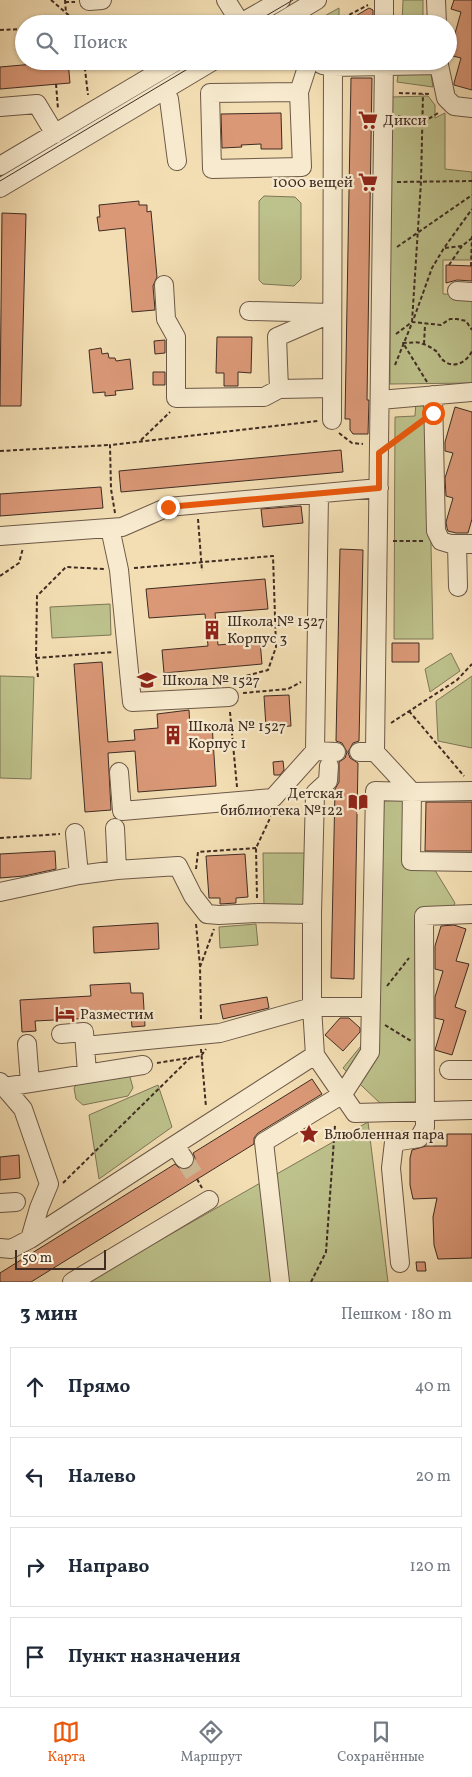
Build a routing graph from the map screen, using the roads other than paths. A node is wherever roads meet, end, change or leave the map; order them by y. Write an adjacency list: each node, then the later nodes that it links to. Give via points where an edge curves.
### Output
1 (226, 0): 7 (street)
2 (299, 0): 6 (street)
3 (317, 0): 6 (street)
4 (436, 0): 9 (street)
5 (376, 2): 8 (street)
6 (283, 13)
7 (235, 15)
8 (381, 15)
9 (437, 15)
10 (162, 70): 21 (street)
11 (180, 70): 24 (street)
12 (198, 70): 17 (street)
13 (305, 70): 18 (street)
14 (332, 70): 28 (street)
15 (384, 70): 32 (street)
16 (440, 70): 20 (street, via 446,98 454,106)
17 (164, 91): 22 (street); 25 (street)
18 (298, 92): 18 (street, via 210,93 212,169 302,167)
19 (0, 107): 21 (street, via 37,104)
20 (472, 108)
21 (55, 134): 23 (street)
22 (177, 161)
23 (0, 166)
24 (0, 177)
25 (0, 188)
26 (164, 285): 30 (street, via 166,319 176,337 176,398 264,397)
27 (249, 311): 28 (street)
28 (332, 313): 29 (street); 30 (street, via 278,337)
29 (332, 388): 30 (street); 34 (street)
30 (279, 389)
31 (472, 392): 33 (street)
32 (380, 400): 33 (street); 35 (street)
33 (433, 404): 39 (street, via 436,531)
34 (332, 420)
35 (379, 488): 36 (street); 45 (street, via 376,733 367,752)
36 (319, 494): 37 (street, via 168,507); 42 (street)
37 (114, 528): 38 (street); 41 (street, via 132,702)
38 (0, 536)
39 (456, 543): 40 (street)
40 (458, 587)
41 (229, 697)
42 (315, 751): 43 (street, via 273,798 122,811); 52 (street, via 332,759 328,781 315,793)
43 (119, 772)
44 (469, 784): 45 (street)
45 (412, 792): 48 (street, via 410,861); 55 (street, via 375,791)
46 (114, 828): 49 (street)
47 (75, 833): 50 (street)
48 (472, 862)
49 (117, 870): 50 (street); 52 (street, via 178,866 193,896 207,914)
50 (79, 875): 51 (street)
51 (0, 892)
52 (312, 914): 54 (street)
53 (472, 914): 67 (street, via 424,916)
54 (312, 1008): 55 (street); 58 (street, via 220,1033); 59 (street)
55 (370, 1012): 66 (street, via 370,1052)
56 (61, 1034): 58 (street, via 84,1032)
57 (27, 1044): 64 (street)
58 (85, 1046): 63 (street)
59 (315, 1055): 66 (street); 70 (street, via 207,1124 179,1152)
60 (143, 1065): 63 (street)
61 (449, 1070): 62 (street)
62 (472, 1070)
63 (88, 1074): 64 (street)
64 (30, 1082): 65 (street)
65 (3, 1084): 70 (street, via 23,1108 49,1184)
66 (343, 1094): 67 (street, via 355,1113); 74 (street, via 264,1142)
67 (426, 1110): 68 (street); 72 (street, via 425,1127 419,1138 394,1142 391,1168)
68 (472, 1110)
69 (209, 1200): 73 (street)
70 (30, 1239): 71 (street, via 11,1249)
71 (0, 1248)
72 (400, 1262)
73 (72, 1282)
74 (280, 1282)

